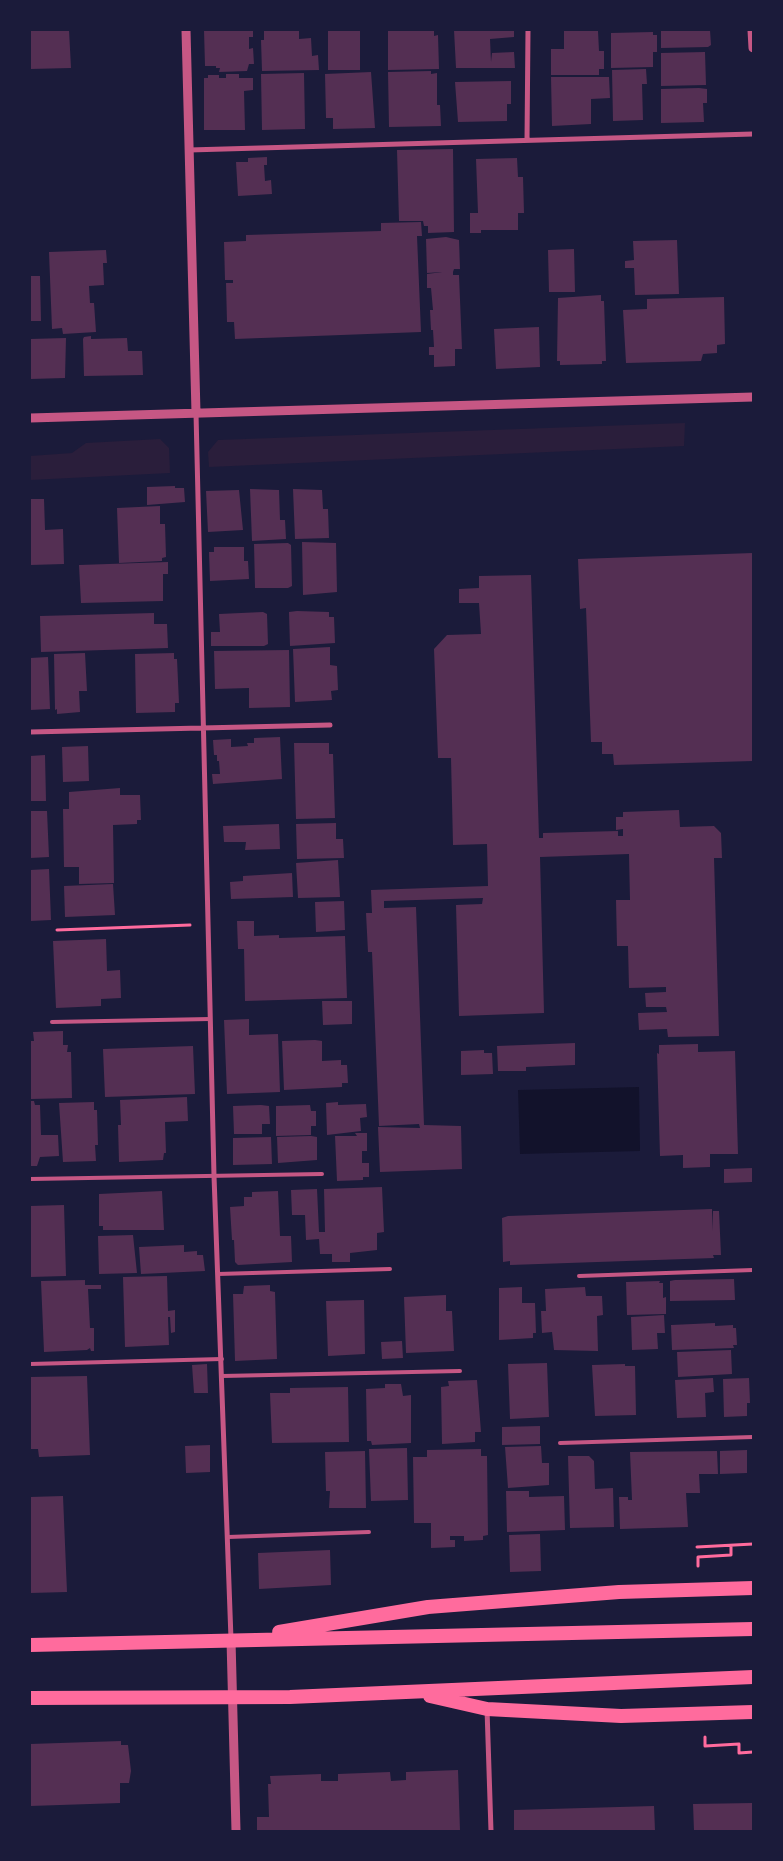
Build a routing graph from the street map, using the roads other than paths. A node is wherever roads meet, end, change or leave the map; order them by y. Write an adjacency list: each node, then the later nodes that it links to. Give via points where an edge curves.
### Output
1 (186, 30): 7 (street)
2 (528, 30): 6 (street)
3 (752, 30): 4 (street)
4 (753, 48)
5 (753, 134): 6 (street)
6 (527, 140): 7 (street)
7 (188, 150): 9 (street)
8 (753, 397): 9 (street)
9 (196, 413): 10 (street); 12 (street)
10 (30, 418)
11 (330, 726): 12 (street)
12 (203, 727): 13 (street); 14 (street)
13 (30, 732)
14 (210, 1019): 15 (lane); 17 (street)
15 (52, 1022)
16 (322, 1174): 17 (lane)
17 (214, 1176): 18 (lane); 21 (street)
18 (30, 1178)
19 (390, 1270): 21 (lane)
20 (753, 1270): 22 (lane)
21 (218, 1274): 23 (street)
22 (579, 1276)
23 (222, 1358): 24 (lane); 26 (street)
24 (30, 1364)
25 (460, 1371): 26 (lane)
26 (222, 1376): 30 (street)
27 (753, 1437): 28 (lane)
28 (560, 1444)
29 (369, 1532): 30 (lane)
30 (228, 1537): 33 (street)
31 (753, 1588): 33 (highway, via 620,1592 428,1607)
32 (753, 1628): 33 (highway)
33 (231, 1640): 34 (highway); 38 (street)
34 (30, 1645)
35 (753, 1677): 36 (highway)
36 (413, 1692): 38 (highway); 39 (highway)
37 (30, 1698): 38 (highway)
38 (232, 1698): 41 (street)
39 (487, 1709): 40 (highway, via 621,1716); 42 (street)
40 (753, 1712)
41 (236, 1831)
42 (491, 1831)

